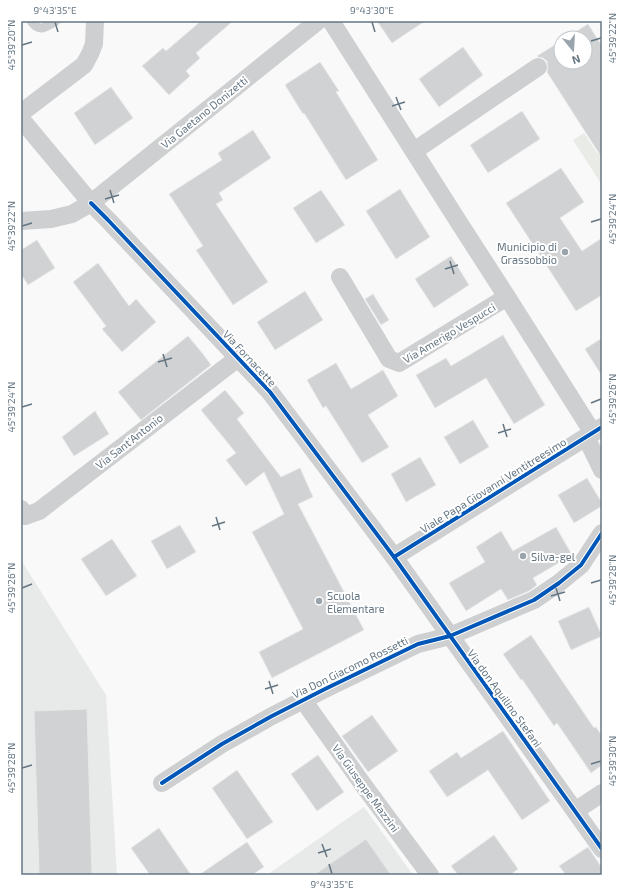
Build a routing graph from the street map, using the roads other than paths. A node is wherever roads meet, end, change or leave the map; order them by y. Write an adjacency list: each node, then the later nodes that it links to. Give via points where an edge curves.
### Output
1 (31, 21): 2 (lane, via 38,28 45,28)
2 (56, 21)
3 (95, 21): 7 (street, via 94,44 84,65)
4 (318, 21): 10 (street, Via Gaetano Donizetti)
5 (331, 21): 9 (street, Via Amerigo Vespucci)
6 (538, 67): 9 (street)
7 (21, 113)
8 (21, 119): 10 (street, Via Fornacette)
9 (414, 151): 13 (street, Via Amerigo Vespucci)
10 (91, 203): 11 (street, via 72,214 51,219); 14 (street, Via Fornacette)
11 (21, 221)
12 (340, 277): 13 (street, Via Amerigo Vespucci, via 389,358 399,363)
13 (507, 297): 15 (street, Via Amerigo Vespucci)
14 (238, 358): 17 (street, Via Sant'Antonio, via 39,511 26,516); 19 (street, Via Fornacette, via 270,392)
15 (594, 432): 16 (street); 19 (street, Viale Papa Giovanni Ventitreesimo)
16 (602, 470)
17 (21, 509)
18 (602, 533): 20 (street, Via Don Giacomo Rossetti, via 581,565 534,600)
19 (394, 558): 20 (street, Via don Aquilino Stefani)
20 (450, 636): 21 (street, Via Don Giacomo Rossetti, via 418,644); 24 (street, Via don Aquilino Stefani)
21 (303, 700): 22 (street, Via Don Giacomo Rossetti, via 222,744); 26 (street, Via Giuseppe Mazzini)
22 (162, 783)
23 (602, 792): 24 (street)
24 (575, 811): 25 (street, Via don Aquilino Stefani)
25 (602, 849)
26 (430, 875)

